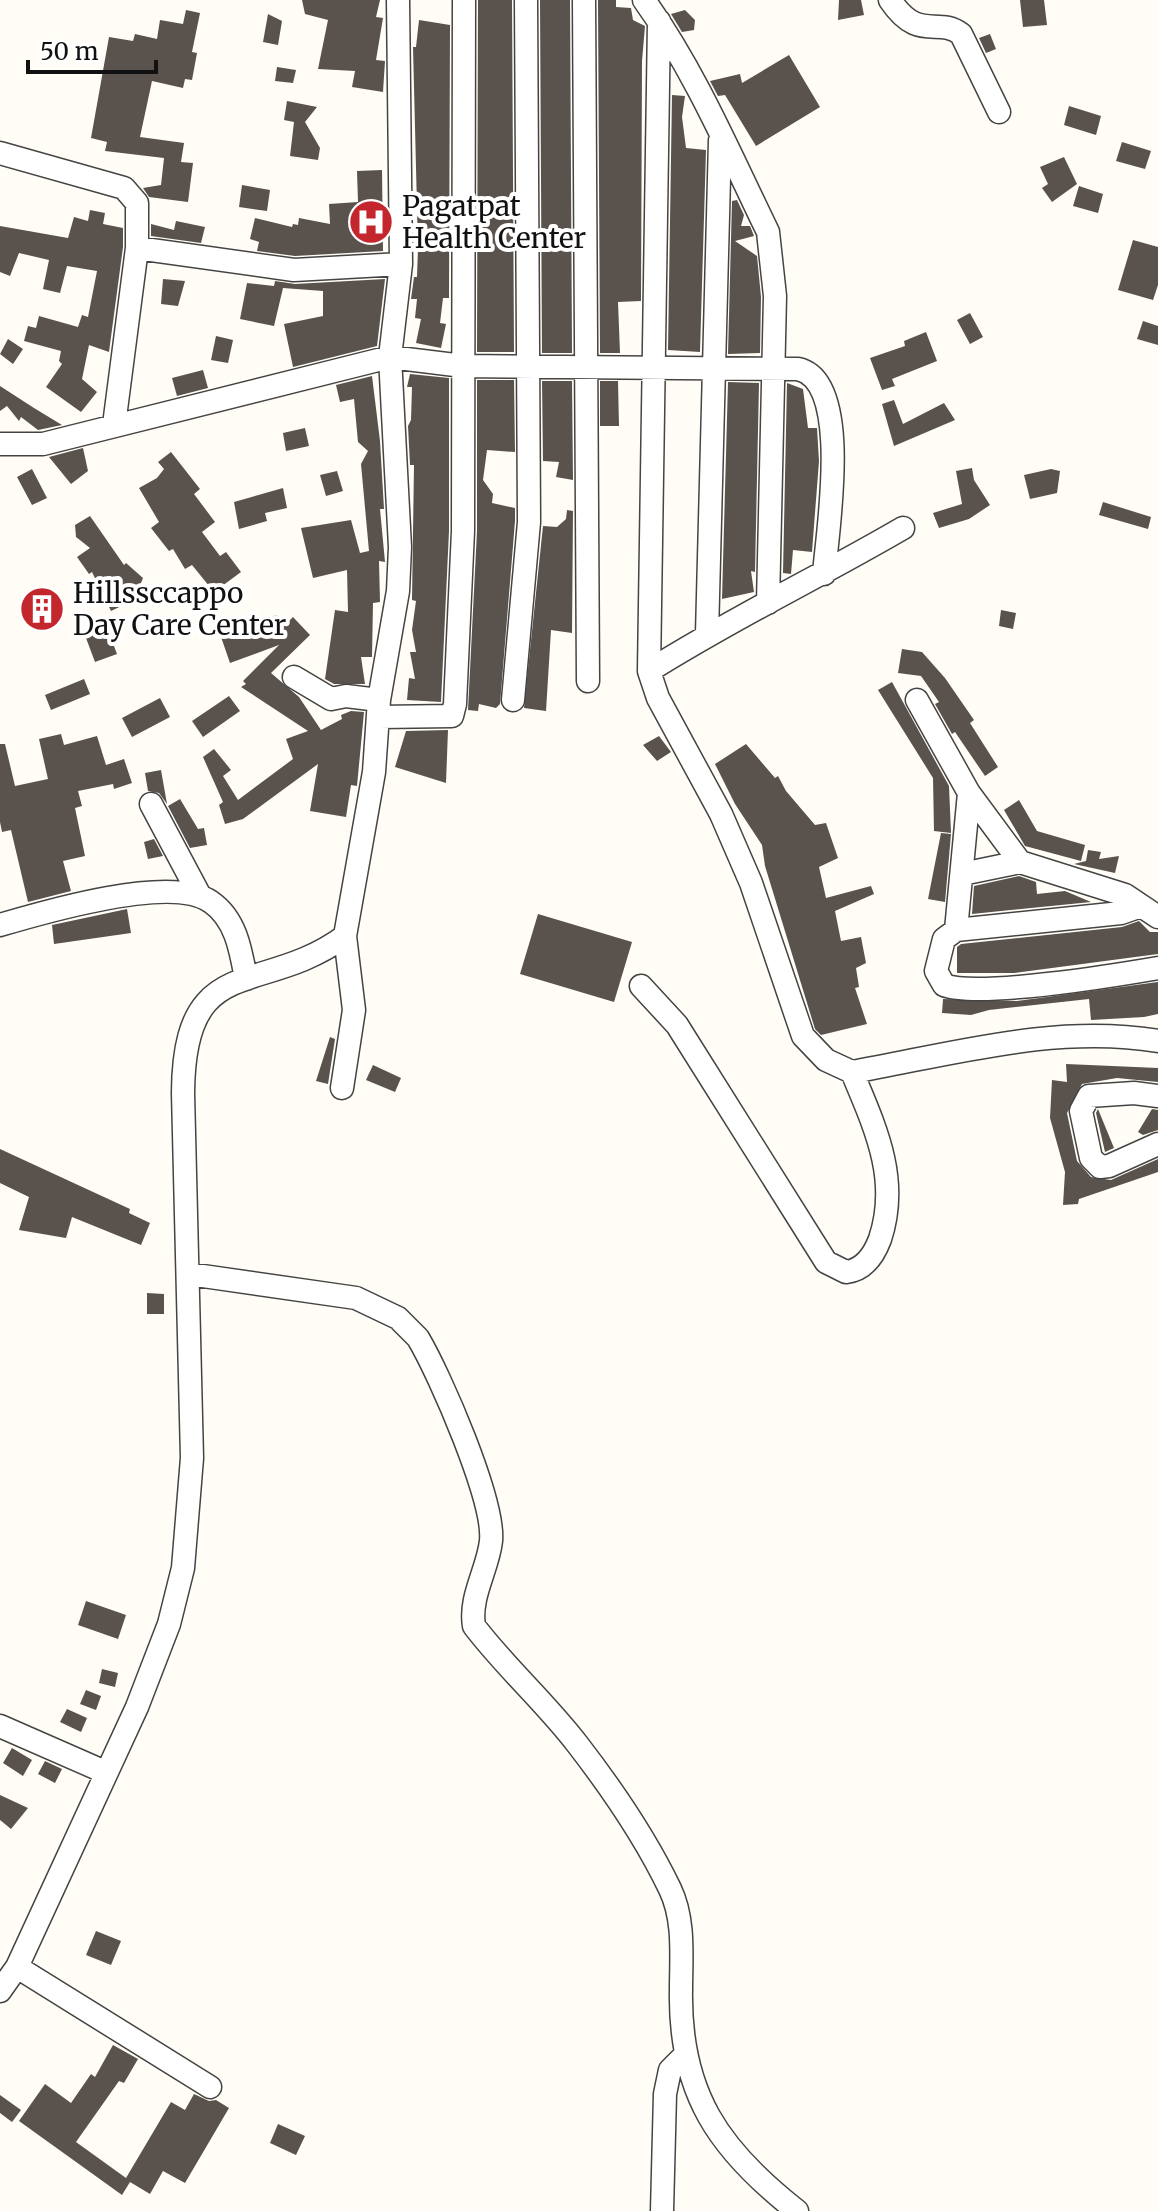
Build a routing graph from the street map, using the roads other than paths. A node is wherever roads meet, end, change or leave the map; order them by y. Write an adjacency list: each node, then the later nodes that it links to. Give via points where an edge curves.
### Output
1 (398, 0): 12 (street)
2 (464, 0): 15 (street)
3 (526, 0): 16 (street)
4 (584, 0): 14 (street)
5 (644, 0): 7 (street)
6 (890, 0): 8 (street, via 911,23 961,34)
7 (659, 21): 9 (street); 17 (street)
8 (999, 112)
9 (720, 134): 18 (street); 19 (street, via 768,232)
10 (0, 153): 11 (street, via 124,188 137,203)
11 (137, 248): 12 (street, via 294,270); 20 (street)
12 (401, 264): 13 (street)
13 (390, 357): 15 (street); 20 (street); 31 (street, via 399,562)
14 (584, 365): 16 (street); 17 (street); 28 (street)
15 (463, 366): 16 (street); 31 (street, via 455,704 452,716)
16 (526, 366): 29 (street, via 529,522)
17 (654, 367): 18 (street); 26 (street)
18 (716, 368): 19 (street); 25 (street)
19 (774, 368): 23 (street, via 811,375 830,414 834,442); 24 (street)
20 (114, 425): 21 (street, via 43,444)
21 (0, 444)
22 (903, 528): 23 (street)
23 (824, 574): 24 (street)
24 (768, 603): 25 (street)
25 (707, 634): 26 (street)
26 (649, 671): 45 (street, via 751,883 803,1036 826,1060)
27 (294, 677): 31 (street, via 331,699 346,696)
28 (588, 681)
29 (513, 700)
30 (917, 700): 32 (street)
31 (379, 708): 40 (street, via 374,772)
32 (969, 793): 34 (street); 35 (street)
33 (151, 804): 36 (street)
34 (1020, 862): 35 (street); 37 (street, via 1125,895)
35 (962, 874): 39 (street)
36 (200, 896): 38 (street, via 152,893 102,900); 42 (street, via 231,924)
37 (1149, 912): 39 (street)
38 (0, 925)
39 (956, 930): 41 (street, via 944,939 936,971 952,988 1099,978)
40 (345, 936): 42 (street); 46 (street, via 354,1010)
41 (1158, 968)
42 (246, 979): 49 (street, via 202,1004 187,1038 183,1093)
43 (641, 986): 45 (street, via 677,1025 826,1262 846,1272 871,1257 889,1201 884,1156)
44 (1158, 1041): 45 (street, via 1074,1033)
45 (852, 1072)
46 (342, 1088)
47 (1158, 1096): 48 (street, via 1097,1094 1085,1099 1081,1111 1091,1158 1100,1167)
48 (1158, 1144)
49 (189, 1274): 51 (street, via 192,1458 183,1568 169,1624); 54 (street, via 356,1298 398,1318 418,1338 487,1503 491,1540 474,1626 578,1745 672,1892 680,1922)
50 (0, 1726): 51 (street)
51 (105, 1772): 52 (street)
52 (17, 1967): 53 (street); 55 (street)
53 (0, 1991)
54 (685, 2055): 56 (street, via 670,2070 665,2094); 57 (street, via 695,2093 719,2135 743,2164)
55 (210, 2087)
56 (662, 2211)
57 (797, 2211)

